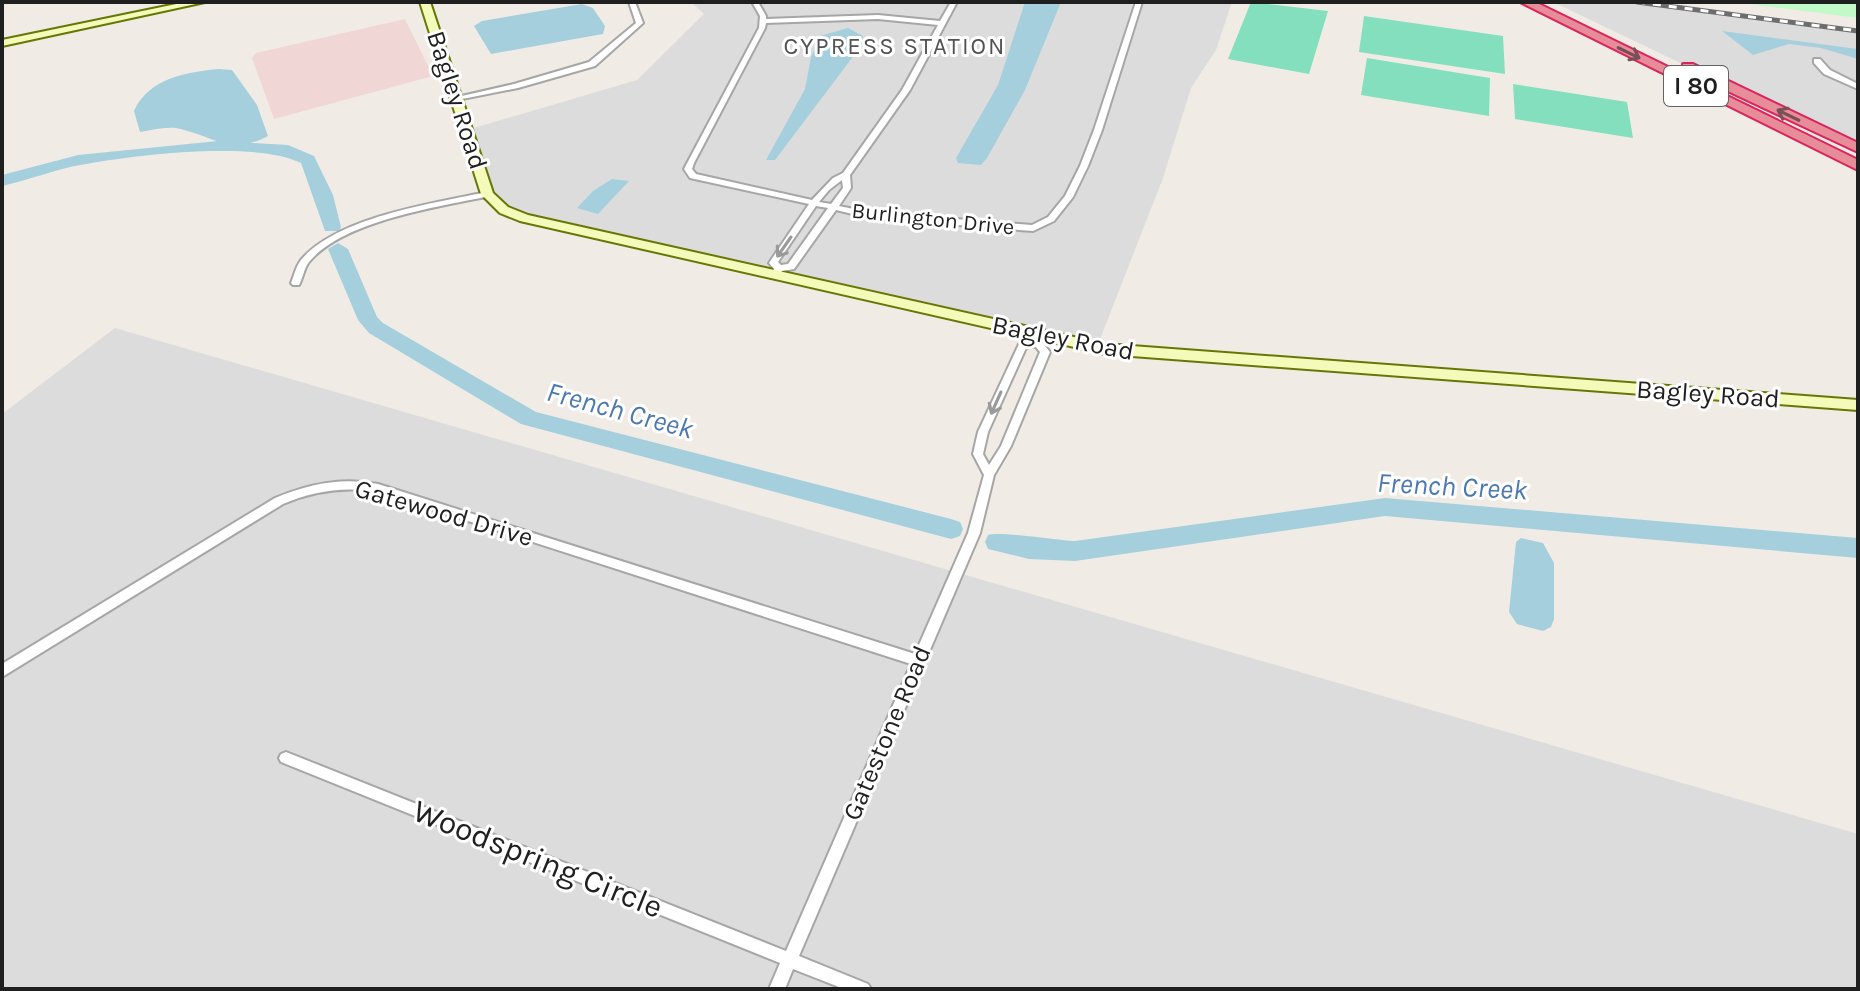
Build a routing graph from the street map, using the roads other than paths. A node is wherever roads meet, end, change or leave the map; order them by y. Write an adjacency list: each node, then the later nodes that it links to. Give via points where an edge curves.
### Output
1 (200, 2): 11 (street)
2 (425, 2): 14 (street, Bagley Road)
3 (632, 2): 14 (street, via 640,23 596,62)
4 (755, 2): 9 (street)
5 (954, 2): 10 (street)
6 (1139, 2): 20 (street, Burlington Drive, via 1103,122 1051,223 1027,228)
7 (1552, 2): 15 (highway, I 80, one-way to 7)
8 (1530, 4): 16 (highway, I 80, one-way to 16)
9 (763, 21): 10 (street, via 878,17); 19 (street, Burlington Drive, via 688,169 699,180)
10 (942, 23): 17 (street, via 906,90)
11 (2, 43)
12 (1817, 61): 13 (street)
13 (1858, 87)
14 (457, 98): 18 (street, Bagley Road)
15 (1858, 148)
16 (1858, 166)
17 (846, 175): 19 (street, via 831,182); 20 (street, via 847,188)
18 (487, 194): 21 (street, Bagley Road, via 504,210 524,218); 22 (street, via 351,228 301,265)
19 (815, 204): 20 (street, Burlington Drive); 21 (street, one-way to 21, via 773,263)
20 (833, 208): 21 (street, via 791,267)
21 (777, 271): 23 (street, Bagley Road)
22 (296, 283)
23 (1039, 339): 24 (street, Bagley Road, via 1169,357); 25 (street, Gatestone Road, via 1045,352); 25 (street, Gatestone Road, one-way to 25, via 1022,346 983,432 978,454)
24 (1858, 405)
25 (989, 475): 26 (street, Gatestone Road, via 974,533)
26 (919, 661): 27 (street, Gatewood Drive, via 378,488 348,484 312,488 279,501); 29 (street, Gatestone Road)
27 (2, 671)
28 (286, 758): 29 (street, Woodspring Circle)
29 (790, 960): 30 (street, Gatestone Road); 31 (street, Woodspring Circle)
30 (777, 989)
31 (863, 989)

